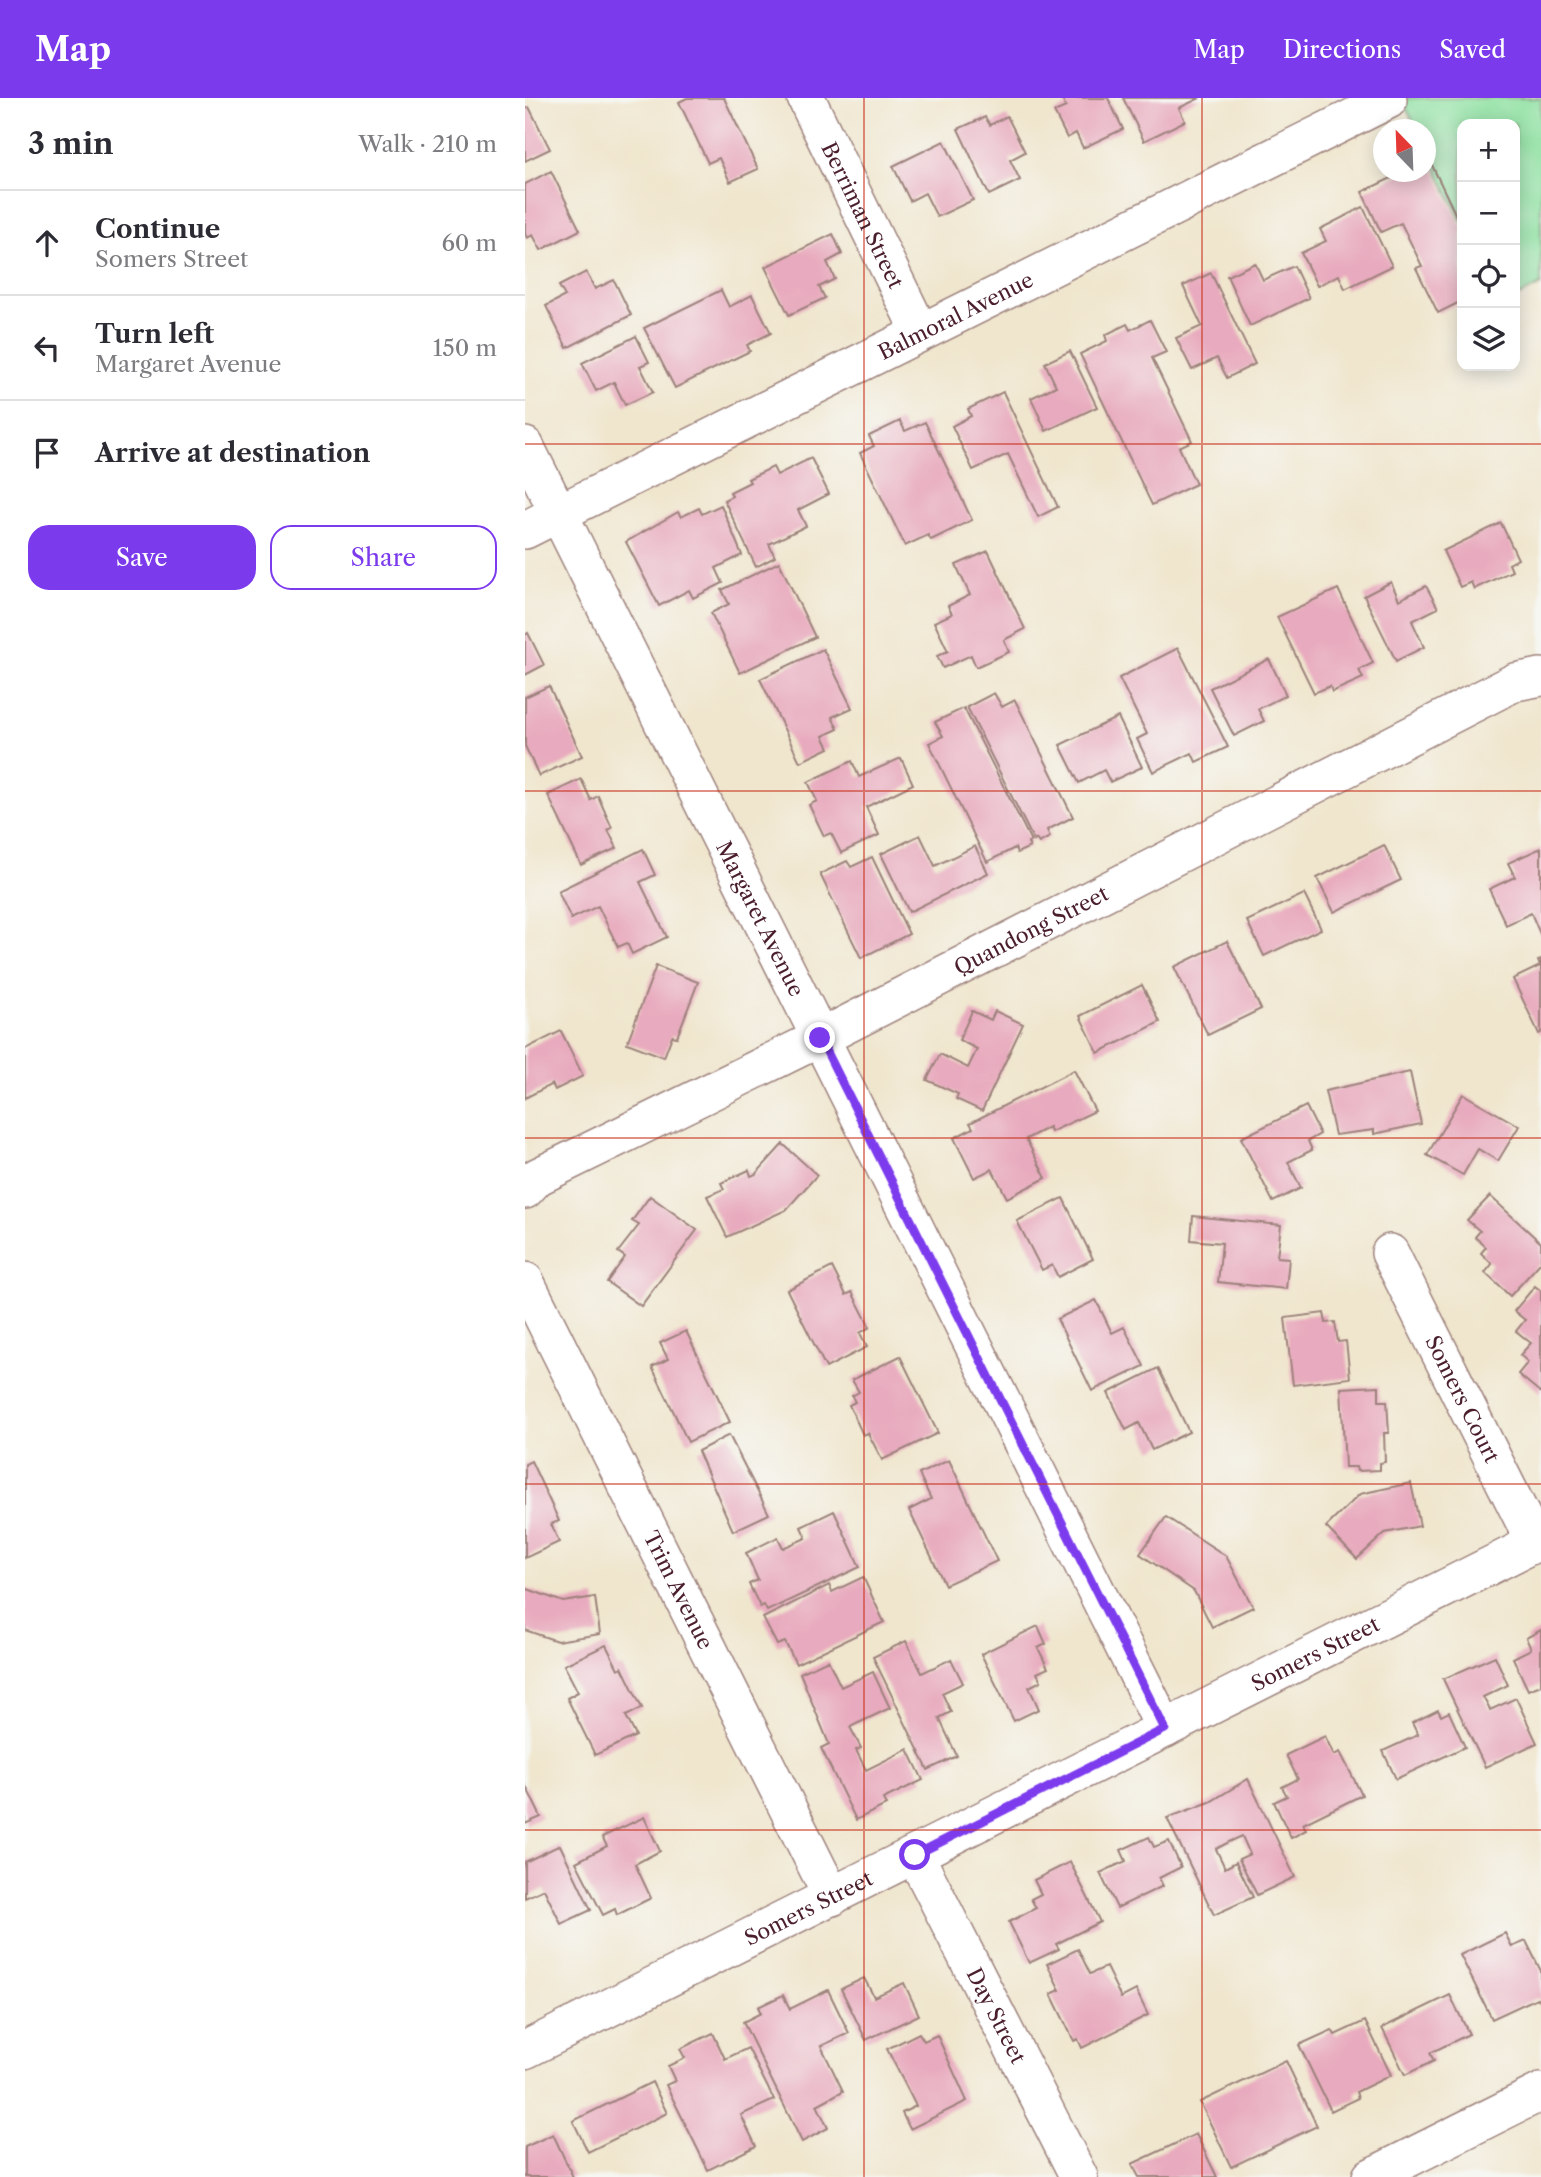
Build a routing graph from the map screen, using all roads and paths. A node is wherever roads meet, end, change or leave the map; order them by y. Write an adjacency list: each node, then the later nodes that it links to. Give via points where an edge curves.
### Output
1 (806, 98): 3 (street, Berriman Street)
2 (1388, 100): 3 (street, Balmoral Avenue)
3 (920, 332): 5 (street, Balmoral Avenue)
4 (525, 446): 5 (street, Margaret Avenue)
5 (558, 513): 6 (street, Balmoral Avenue); 8 (street, Margaret Avenue)
6 (525, 530)
7 (1541, 677): 8 (street, Quandong Street, via 1515,682)
8 (820, 1038): 9 (street, Quandong Street, via 537,1177); 13 (street, Margaret Avenue)
9 (525, 1190)
10 (1390, 1253): 12 (street, Somers Court)
11 (525, 1281): 15 (street, Trim Avenue)
12 (1538, 1541): 13 (street, Somers Street)
13 (1165, 1729): 14 (street, Somers Street)
14 (915, 1855): 15 (street, Somers Street); 18 (street, Day Street)
15 (832, 1897): 16 (street, Somers Street)
16 (525, 2050)
17 (1541, 2092): 19 (street)
18 (1079, 2177)
19 (1371, 2177)

